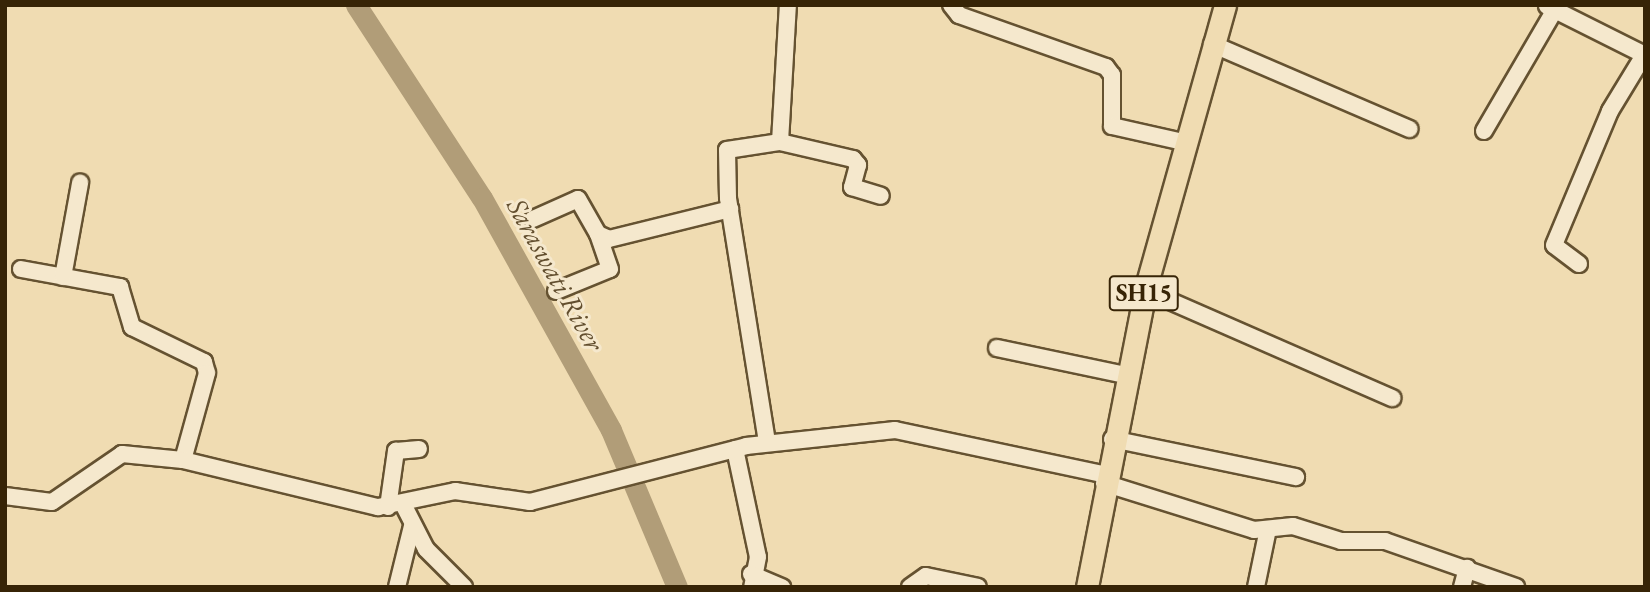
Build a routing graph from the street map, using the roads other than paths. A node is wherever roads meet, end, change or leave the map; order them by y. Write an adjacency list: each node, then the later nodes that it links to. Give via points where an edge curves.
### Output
1 (788, 5): 9 (street)
2 (951, 5): 10 (street, via 959,15 1106,67 1112,75 1112,127)
3 (1225, 5): 5 (main road, SH15)
4 (1550, 8): 6 (street); 8 (street)
5 (1212, 44): 7 (street); 10 (main road, SH15)
6 (1644, 55): 16 (street, via 1610,111 1554,245)
7 (1409, 129)
8 (1484, 131)
9 (780, 142): 12 (street, via 853,159 858,165 852,187); 13 (street, via 727,150)
10 (1183, 142): 19 (main road, SH15)
11 (80, 183): 18 (street)
12 (881, 196)
13 (730, 209): 15 (street, via 619,237); 25 (street)
14 (533, 219): 15 (street, via 578,199)
15 (598, 234): 20 (street, via 610,270)
16 (1579, 264)
17 (21, 269): 18 (street)
18 (63, 276): 28 (street, via 124,290 132,327 204,362 207,373)
19 (1145, 289): 22 (main road, SH15); 23 (street)
20 (555, 291)
21 (997, 348): 22 (street)
22 (1125, 375): 24 (main road, SH15)
23 (1392, 398)
24 (1112, 439): 29 (street); 30 (main road, SH15)
25 (767, 442): 27 (street); 30 (street, via 895,430)
26 (419, 449): 32 (street, via 396,451)
27 (735, 449): 32 (street, via 530,502 454,491); 36 (street, via 758,557)
28 (183, 460): 31 (street, via 114,456 52,502); 32 (street)
29 (1296, 477)
30 (1105, 479): 34 (street, via 1205,517); 42 (main road, SH15)
31 (5, 496)
32 (396, 507): 33 (street)
33 (412, 526): 37 (street); 38 (street)
34 (1268, 529): 35 (street, via 1293,526 1341,541 1385,541); 43 (street)
35 (1467, 568): 44 (street); 45 (street)
36 (751, 580): 39 (street)
37 (397, 587)
38 (464, 587)
39 (782, 587)
40 (910, 587): 41 (street, via 926,576)
41 (978, 587)
42 (1087, 587)
43 (1256, 587)
44 (1462, 587)
45 (1516, 587)

